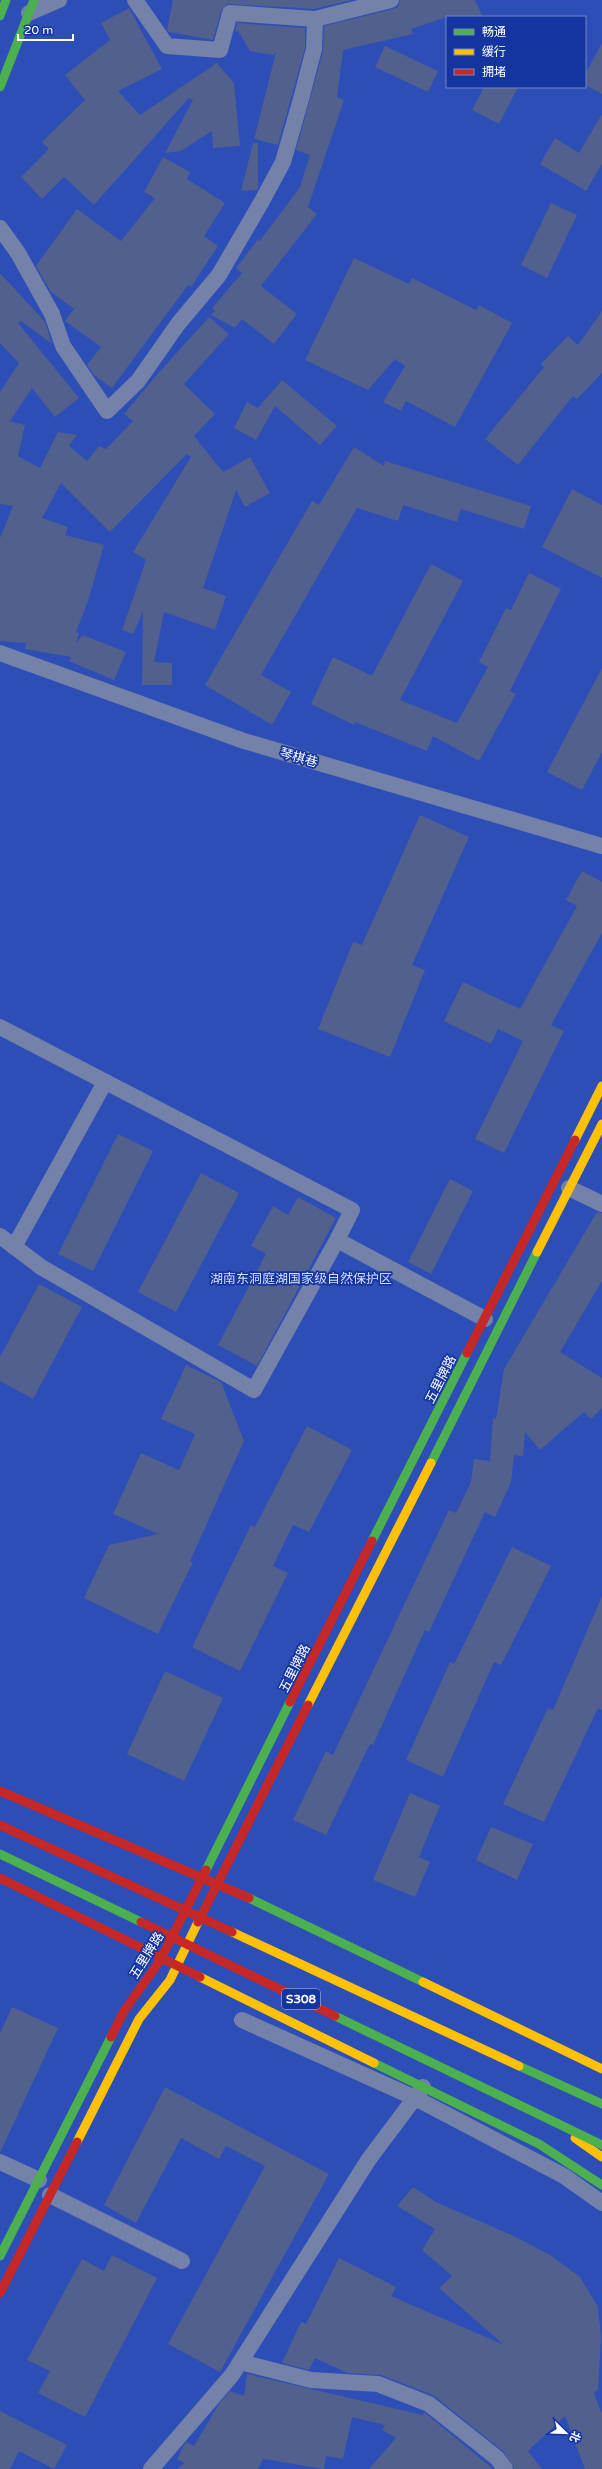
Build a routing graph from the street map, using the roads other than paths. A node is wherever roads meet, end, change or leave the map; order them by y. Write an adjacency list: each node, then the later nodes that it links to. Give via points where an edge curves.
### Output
1 (6, 0): 6 (main road)
2 (59, 0): 5 (street)
3 (135, 0): 7 (street, via 167,46 220,50 230,13)
4 (391, 0): 7 (street)
5 (31, 7): 8 (main road)
6 (0, 16)
7 (315, 20): 9 (street, via 314,49 283,162 219,275 178,324 138,381 107,411 63,346 52,314 18,253)
8 (0, 87)
9 (0, 228)
10 (0, 653): 11 (street, 琴棋巷, via 244,741)
11 (602, 846)
12 (0, 1027): 13 (street)
13 (104, 1082): 19 (street, via 352,1210); 20 (street)
14 (602, 1086): 21 (main road, 五里牌路)
15 (602, 1124): 16 (main road)
16 (569, 1188): 17 (street); 27 (main road)
17 (602, 1204)
18 (0, 1236): 20 (street)
19 (337, 1240): 20 (street, via 254,1390 41,1267); 21 (street)
20 (14, 1247)
21 (485, 1319): 25 (main road, 五里牌路)
22 (0, 1791): 25 (main road)
23 (0, 1825): 33 (main road, S308, bridge)
24 (0, 1854): 34 (main road, S308, bridge)
25 (203, 1877): 27 (main road); 28 (main road, 五里牌路)
26 (0, 1878): 28 (main road)
27 (218, 1883): 29 (main road); 31 (main road)
28 (161, 1960): 29 (main road); 38 (main road, 五里牌路, via 124,2011)
29 (177, 1965): 32 (main road); 40 (main road, via 170,1980 139,2019)
30 (242, 2020): 32 (street)
31 (602, 2069)
32 (419, 2092): 39 (main road, via 539,2144); 41 (street, via 564,2176); 45 (street, via 369,2159)
33 (602, 2104)
34 (537, 2113): 35 (main road, S308, bridge); 36 (main road, bridge)
35 (602, 2146)
36 (602, 2157)
37 (0, 2162): 38 (street)
38 (39, 2180): 42 (main road, 五里牌路)
39 (602, 2186)
40 (50, 2195): 43 (street); 44 (main road)
41 (602, 2203)
42 (0, 2256)
43 (182, 2261)
44 (0, 2293)
45 (240, 2362): 46 (street, via 232,2375); 47 (street, via 311,2380 378,2384 429,2404 497,2458)
46 (151, 2469)
47 (505, 2469)

